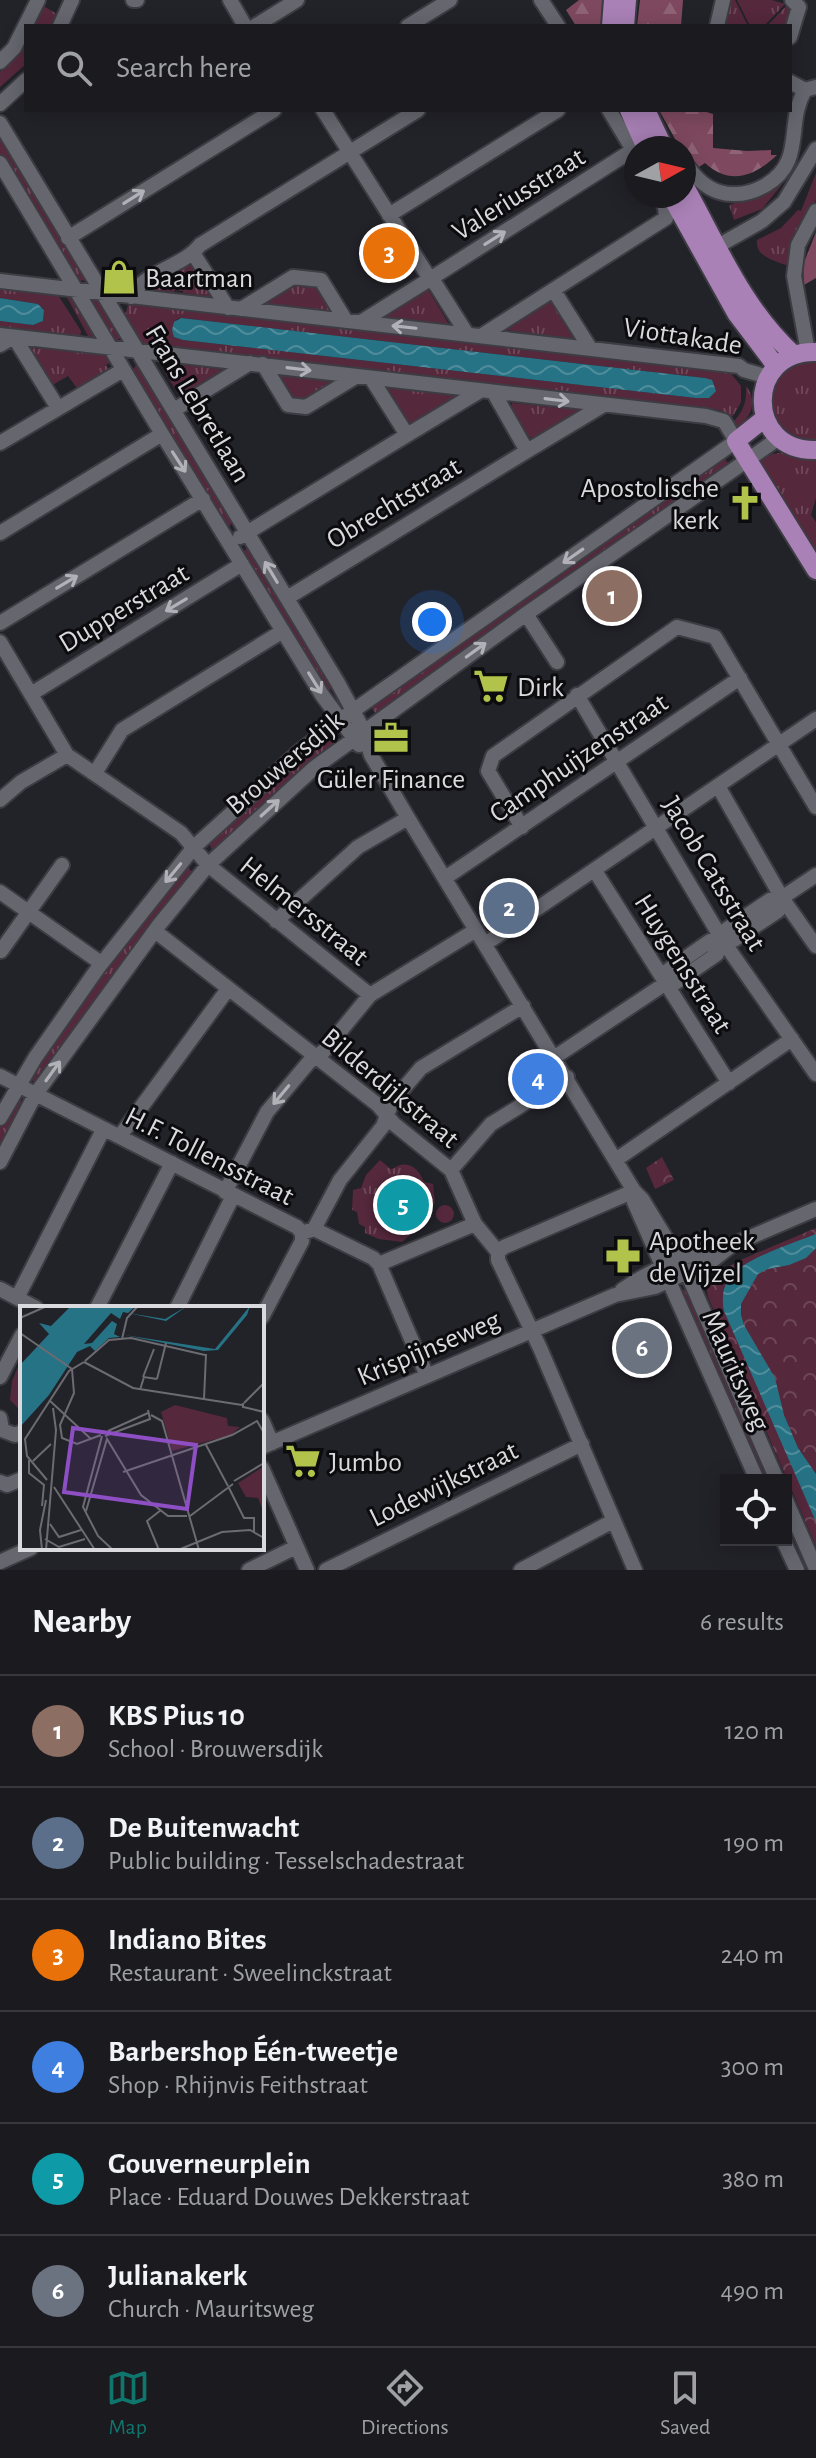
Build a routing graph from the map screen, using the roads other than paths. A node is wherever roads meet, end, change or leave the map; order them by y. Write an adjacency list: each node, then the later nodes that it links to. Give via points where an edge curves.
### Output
1 (38, 0): 12 (street)
2 (72, 0): 13 (street)
3 (230, 0): 14 (street)
4 (297, 0): 11 (street)
5 (450, 0): 16 (street)
6 (541, 0): 17 (street)
7 (613, 0): 18 (main road)
8 (627, 0): 19 (main road)
9 (723, 0): 20 (street)
10 (792, 0): 22 (street, via 799,7)
11 (279, 5): 15 (street)
12 (26, 24)
13 (61, 24)
14 (244, 24)
15 (264, 24)
16 (411, 24)
17 (557, 24)
18 (611, 24)
19 (625, 24)
20 (717, 24)
21 (24, 28): 23 (street)
22 (792, 30)
23 (0, 62)
24 (24, 82): 27 (street)
25 (792, 83): 26 (street)
26 (813, 89): 42 (street, via 796,111 787,166 773,180 749,193 726,194)
27 (0, 104)
28 (271, 112): 48 (street, one-way to 28)
29 (324, 112): 39 (street)
30 (415, 112): 39 (street)
31 (555, 112): 47 (street)
32 (610, 112): 35 (street)
33 (636, 115): 36 (main road); 37 (main road)
34 (0, 123): 48 (street, Frans Lebretlaan)
35 (627, 136)
36 (637, 136)
37 (654, 136)
38 (816, 149): 49 (street, via 784,202)
39 (350, 151): 47 (street); 50 (street)
40 (624, 160): 51 (street, Valeriusstraat, one-way to 40)
41 (0, 163): 53 (street, Frans Lebretlaan)
42 (696, 181)
43 (696, 207): 49 (main road)
44 (665, 208): 55 (street, via 666,218)
45 (680, 208): 49 (main road)
46 (816, 211): 66 (street, via 798,245 794,276)
47 (389, 215): 51 (street)
48 (68, 238): 56 (street, Frans Lebretlaan)
49 (710, 250): 66 (main road, via 772,336); 69 (main road, via 736,313)
50 (193, 253): 54 (street); 57 (street)
51 (430, 279): 59 (street); 60 (street, via 457,320)
52 (0, 281): 53 (street, Viottakade)
53 (76, 291): 56 (street, Viottakade); 63 (street, Frans Lebretlaan)
54 (135, 291): 56 (street, Viottakade); 57 (street, Viottakade)
55 (554, 291): 60 (street); 64 (street, Viottakade)
56 (102, 293): 65 (street, Frans Lebretlaan)
57 (234, 308): 58 (street, Viottakade); 58 (street, via 293,277 321,280)
58 (346, 321): 59 (street, Viottakade)
59 (361, 322): 60 (street, Viottakade, one-way to 59)
60 (474, 335): 64 (street, Viottakade)
61 (7, 336): 62 (street); 63 (street); 73 (street)
62 (0, 345)
63 (111, 347): 65 (street); 68 (street, Frans Lebretlaan)
64 (590, 348): 69 (street, Viottakade)
65 (137, 349): 67 (street); 74 (street, Frans Lebretlaan)
66 (806, 353): 69 (main road)
67 (256, 364): 70 (street, one-way to 70); 70 (street, via 288,405 306,407); 74 (street)
68 (123, 370): 73 (street); 76 (street, Frans Lebretlaan)
69 (772, 372): 75 (main road, via 762,396)
70 (364, 377): 71 (street); 77 (street)
71 (487, 392): 72 (street, one-way to 72); 77 (street); 82 (street)
72 (602, 406): 79 (street, via 706,416 724,421); 82 (street)
73 (58, 408): 80 (street)
74 (174, 410): 88 (street, Frans Lebretlaan)
75 (765, 418): 78 (main road); 79 (main road, Brouwersdijk)
76 (162, 434): 86 (street, Frans Lebretlaan, one-way to 86); 87 (street)
77 (407, 435): 88 (street)
78 (779, 438): 81 (main road); 83 (street, Brouwersdijk)
79 (736, 441): 83 (main road); 84 (street, Brouwersdijk)
80 (0, 443)
81 (816, 450)
82 (527, 451): 92 (street, Obrechtstraat)
83 (748, 459): 85 (street, Brouwersdijk); 91 (main road)
84 (684, 478): 85 (street); 102 (street, Brouwersdijk, one-way to 102)
85 (697, 496): 93 (street, Brouwersdijk)
86 (203, 499): 89 (street, Frans Lebretlaan); 94 (street, one-way to 86)
87 (0, 533)
88 (247, 533): 89 (street); 92 (street, Frans Lebretlaan, one-way to 88)
89 (230, 544): 90 (street, Frans Lebretlaan)
90 (242, 564): 95 (street, Frans Lebretlaan); 100 (street, Dupperstraat, one-way to 100)
91 (816, 570)
92 (287, 598): 102 (street, Frans Lebretlaan)
93 (526, 614): 97 (street); 104 (street, Brouwersdijk, one-way to 93)
94 (0, 623)
95 (283, 631): 102 (street, Frans Lebretlaan, one-way to 102); 108 (street, via 122,730)
96 (0, 642): 98 (street)
97 (557, 662)
98 (6, 663): 100 (street)
99 (740, 678): 101 (street, via 715,637 677,627); 105 (street); 107 (street, Camphuijzenstraat)
100 (31, 694): 106 (street)
101 (577, 695): 107 (street, Jacob Catsstraat); 113 (street, via 493,756 488,771)
102 (346, 716): 104 (street); 115 (street, Brouwersdijk)
103 (816, 719): 105 (street)
104 (358, 735): 112 (street); 117 (street, Brouwersdijk, one-way to 104)
105 (780, 744): 109 (street); 111 (street)
106 (67, 755): 108 (street, Helmersstraat); 110 (street)
107 (618, 761): 113 (street, Camphuijzenstraat); 114 (street, Jacob Catsstraat)
108 (95, 773): 115 (street, Helmersstraat)
109 (718, 786): 114 (street); 122 (street)
110 (0, 800)
111 (816, 807)
112 (408, 818): 120 (street); 124 (street, via 358,847)
113 (522, 827): 120 (street, Camphuijzenstraat)
114 (657, 829): 118 (street); 127 (street, Jacob Catsstraat)
115 (194, 847): 117 (street, Helmersstraat); 131 (street, Brouwersdijk, one-way to 131)
116 (62, 865): 123 (street)
117 (208, 865): 124 (street, Helmersstraat); 126 (street, Brouwersdijk)
118 (595, 871): 128 (street); 132 (street, Huygensstraat)
119 (816, 875): 122 (street)
120 (445, 878): 125 (street)
121 (0, 892): 123 (street)
122 (778, 900): 127 (street, via 778,911 734,940); 129 (street)
123 (29, 912): 130 (street); 131 (street)
124 (276, 921): 134 (street, Helmersstraat)
125 (476, 930): 128 (street); 134 (street)
126 (155, 931): 133 (street, Bilderdijkstraat); 144 (street, Brouwersdijk, one-way to 126)
127 (722, 941): 132 (street, via 717,954); 136 (street, Jacob Catsstraat)
128 (485, 944): 135 (street)
129 (816, 946)
130 (1, 951)
131 (101, 963): 143 (street, Brouwersdijk)
132 (669, 982): 138 (street); 142 (street, Huygensstraat)
133 (228, 989): 137 (street, Bilderdijkstraat); 148 (street)
134 (370, 995): 137 (street)
135 (523, 1006): 138 (street); 145 (street, via 421,1068)
136 (792, 1039): 139 (street, Jacob Catsstraat); 142 (street)
137 (316, 1057): 145 (street, Bilderdijkstraat); 154 (street, one-way to 154, via 267,1112)
138 (555, 1057): 141 (street)
139 (816, 1074)
140 (0, 1076): 143 (street, H.F. Tollensstraat)
141 (567, 1077): 149 (street); 152 (street, via 491,1124)
142 (729, 1083): 149 (street)
143 (17, 1086): 144 (street, H.F. Tollensstraat); 146 (street, Brouwersdijk)
144 (35, 1095): 147 (street, H.F. Tollensstraat); 150 (street, Brouwersdijk)
145 (385, 1116): 152 (street, Bilderdijkstraat); 157 (street)
146 (0, 1118)
147 (103, 1130): 148 (street, H.F. Tollensstraat); 163 (street)
148 (120, 1136): 151 (street, H.F. Tollensstraat)
149 (617, 1159): 153 (street)
150 (0, 1162)
151 (172, 1163): 154 (street, H.F. Tollensstraat); 165 (street)
152 (451, 1170): 156 (street, Bilderdijkstraat)
153 (634, 1191): 158 (street); 160 (street, Mauritsweg); 161 (street, Mauritsweg)
154 (229, 1194): 157 (street, H.F. Tollensstraat); 166 (street)
155 (816, 1209): 160 (street, Krispijnseweg, via 732,1245 713,1260)
156 (475, 1224): 158 (street, Bilderdijkstraat); 159 (street)
157 (308, 1231): 159 (street, H.F. Tollensstraat); 167 (street)
158 (498, 1252): 168 (street, Bilderdijkstraat)
159 (379, 1264): 170 (street)
160 (683, 1267): 161 (street, Krispijnseweg); 178 (street, Mauritsweg)
161 (666, 1275): 168 (street, Krispijnseweg, via 630,1284); 177 (street, Mauritsweg)
162 (0, 1289): 163 (street)
163 (17, 1298): 164 (street)
164 (32, 1306)
165 (98, 1306)
166 (178, 1306)
167 (264, 1313)
168 (531, 1331): 170 (street, Krispijnseweg); 174 (street, Bilderdijkstraat)
169 (20, 1339): 171 (street)
170 (427, 1376): 175 (street, Krispijnseweg)
171 (0, 1377)
172 (0, 1418): 173 (street, via 2,1430)
173 (20, 1433)
174 (582, 1444): 182 (street, Bilderdijkstraat); 190 (street, Lodewijkstraat)
175 (267, 1445)
176 (264, 1473): 184 (street)
177 (754, 1474)
178 (774, 1474)
179 (20, 1480): 180 (street)
180 (0, 1482)
181 (792, 1514): 187 (street)
182 (613, 1521): 191 (street); 192 (street, Bilderdijkstraat)
183 (786, 1546): 193 (street)
184 (296, 1547): 188 (street); 189 (street)
185 (27, 1550): 186 (street)
186 (0, 1562)
187 (816, 1569)
188 (249, 1570)
189 (307, 1570)
190 (326, 1570)
191 (521, 1570)
192 (635, 1570)
193 (797, 1570)

